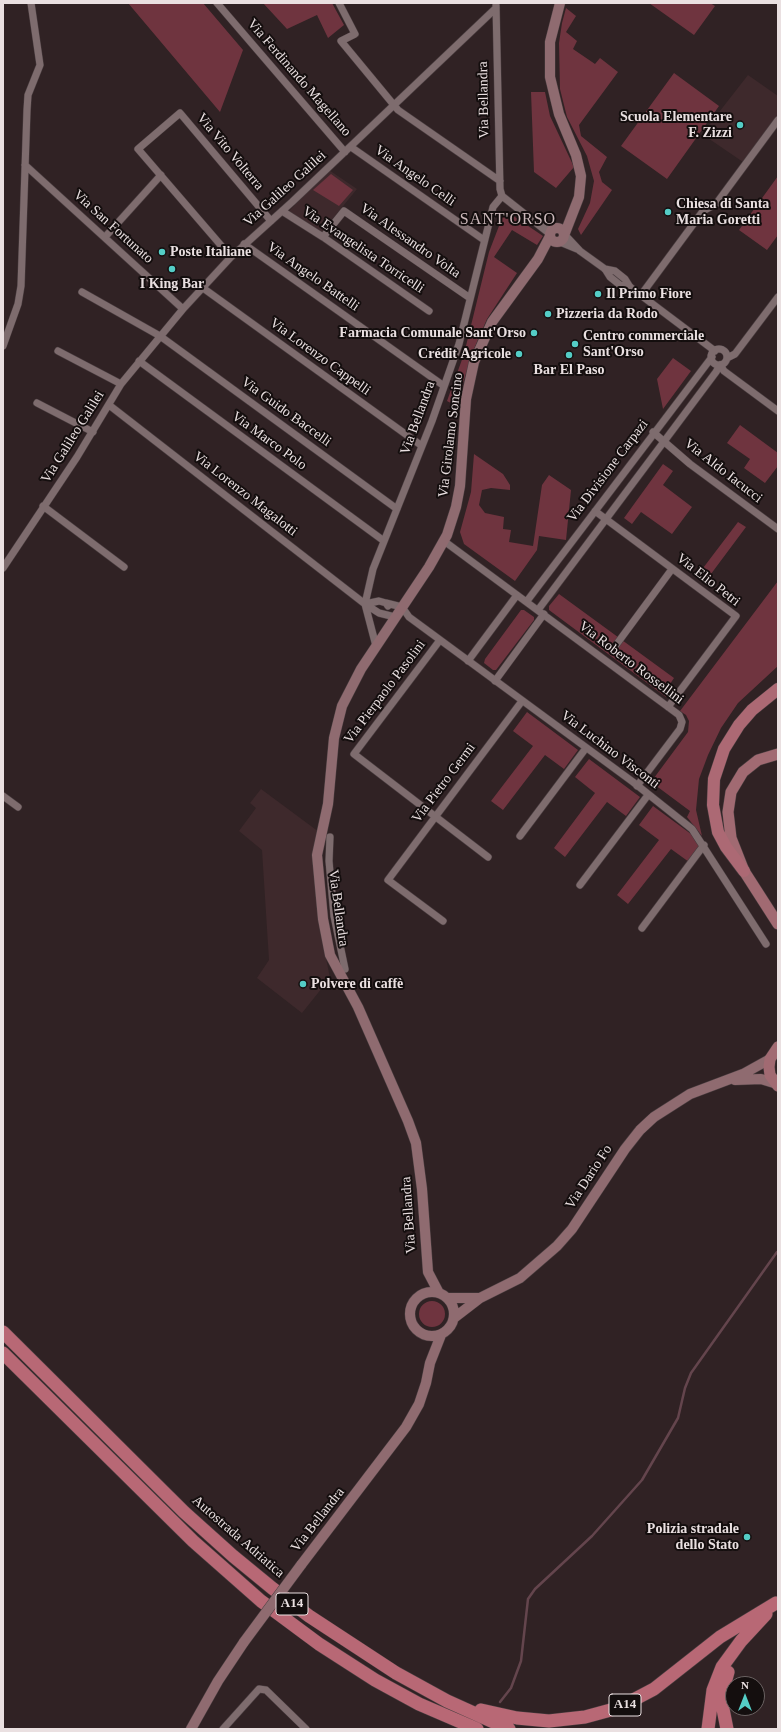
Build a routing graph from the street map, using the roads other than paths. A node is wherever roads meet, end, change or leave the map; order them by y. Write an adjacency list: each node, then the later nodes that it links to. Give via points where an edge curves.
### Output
1 (31, 3): 10 (street, via 40,65 28,95)
2 (217, 3): 9 (street, Via Ferdinando Magellano)
3 (339, 3): 6 (street, via 355,34 341,41)
4 (560, 3): 16 (main road, Via Girolamo Soncino, via 550,42 550,76 559,114 579,167 581,186 575,209)
5 (496, 5): 6 (street, Via Galileo Galilei); 12 (street, Via Bellandra)
6 (394, 105): 8 (street, Via Galileo Galilei); 12 (street)
7 (778, 120): 24 (street, via 716,204 702,211)
8 (351, 146): 9 (street, Via Galileo Galilei); 19 (street, Via Angelo Celli)
9 (345, 152): 14 (street, Via Galileo Galilei)
10 (25, 165): 17 (street, Via San Fortunato); 30 (street, via 21,286 18,304)
11 (161, 175): 15 (street, Via Vito Volterra, via 138,149 180,113); 17 (street); 21 (street)
12 (500, 181): 13 (street, Via Bellandra)
13 (502, 196): 16 (street); 19 (street, Via Bellandra, via 493,207)
14 (282, 211): 15 (street, Via Galileo Galilei); 18 (street, Via Evangelista Torricelli)
15 (271, 221): 20 (street, Via Galileo Galilei)
16 (557, 235): 24 (street, via 605,269 620,285 630,287); 52 (main road, Via Girolamo Soncino, via 496,316 483,338 474,362 466,399 460,486 454,515)
17 (105, 237): 27 (street, Via San Fortunato)
18 (323, 237): 26 (street, Via Alessandro Volta, via 344,211); 28 (street, Via Evangelista Torricelli)
19 (484, 240): 26 (street, Via Bellandra)
20 (244, 244): 21 (street, Via Galileo Galilei); 38 (street, Via Angelo Battelli)
21 (231, 257): 22 (street, Via Galileo Galilei)
22 (203, 288): 27 (street, Via Galileo Galilei); 45 (street, Via Lorenzo Cappelli)
23 (82, 292): 29 (street, Via Guido Baccelli)
24 (641, 295): 32 (street)
25 (778, 297): 33 (street, via 735,354)
26 (470, 298): 38 (street, Via Bellandra, via 459,344)
27 (183, 309): 29 (street, Via Galileo Galilei)
28 (429, 311)
29 (160, 336): 34 (street, Via Galileo Galilei); 47 (street, Via Guido Baccelli)
30 (3, 346)
31 (58, 351): 37 (street)
32 (714, 354): 33 (street, via 723,350); 35 (street, via 715,363); 43 (street, Via Divisione Carpazi)
33 (727, 359): 35 (street); 36 (street)
34 (139, 361): 37 (street, Via Galileo Galilei); 51 (street, Via Marco Polo)
35 (720, 365): 36 (street); 44 (street, Via Divisione Carpazi)
36 (732, 376): 41 (street)
37 (122, 384): 40 (street, Via Galileo Galilei)
38 (444, 386): 45 (street, Via Bellandra)
39 (37, 403): 42 (street)
40 (109, 405): 42 (street, Via Galileo Galilei); 59 (street, Via Lorenzo Magalotti)
41 (778, 411)
42 (93, 432): 46 (street, Via Galileo Galilei)
43 (653, 432): 44 (street, Via Aldo Iacucci); 48 (street, Via Divisione Carpazi)
44 (665, 441): 49 (street, Via Divisione Carpazi); 50 (street, Via Aldo Iacucci, via 690,464)
45 (422, 446): 47 (street, Via Bellandra)
46 (43, 506): 53 (street); 54 (street, Via Galileo Galilei)
47 (397, 509): 51 (street, Via Bellandra)
48 (594, 511): 49 (street, Via Elio Petri); 57 (street, Via Divisione Carpazi)
49 (606, 520): 55 (street, Via Elio Petri); 61 (street, Via Divisione Carpazi)
50 (778, 529)
51 (384, 541): 59 (street, Via Bellandra, via 373,569)
52 (444, 541): 56 (street, Via Roberto Rossellini); 60 (main road, Via Girolamo Soncino)
53 (124, 567)
54 (3, 568)
55 (672, 569): 64 (street); 70 (street, Via Elio Petri, via 736,616)
56 (517, 595): 57 (street, Via Roberto Rossellini); 66 (street)
57 (527, 601): 61 (street, Via Roberto Rossellini)
58 (386, 603): 59 (street, via 375,601); 60 (street); 62 (street)
59 (365, 604): 62 (street, Via Lorenzo Magalotti, via 379,613); 65 (street)
60 (402, 607): 62 (main road, Via Girolamo Soncino); 63 (street, Via Luchino Visconti, via 409,617)
61 (541, 612): 67 (street); 70 (street, Via Roberto Rossellini)
62 (395, 617): 65 (main road, Via Bellandra)
63 (440, 640): 66 (street, Via Luchino Visconti); 77 (street, Via Pierpaolo Pasolini, via 354,754)
64 (616, 645)
65 (376, 646): 85 (main road, Via Bellandra, via 350,688 334,732 328,804 317,855)
66 (468, 661): 67 (street, Via Luchino Visconti)
67 (495, 681): 69 (street, Via Luchino Visconti)
68 (778, 689): 82 (highway, via 752,710 736,730 722,754 714,783 713,809 718,832)
69 (522, 701): 71 (street, Via Luchino Visconti); 77 (street, Via Pietro Germi)
70 (668, 707): 73 (street, Via Roberto Rossellini, via 680,716 680,729)
71 (586, 748): 73 (street, Via Luchino Visconti); 78 (street)
72 (778, 754): 82 (main road, via 761,758 748,767 737,779 730,796 729,828)
73 (637, 786): 74 (street, Via Luchino Visconti)
74 (648, 795): 80 (street, Via Luchino Visconti, via 692,830); 83 (street)
75 (3, 796): 76 (street)
76 (18, 807)
77 (435, 817): 81 (street); 86 (street, Via Pietro Germi, via 388,880)
78 (520, 836)
79 (330, 837): 84 (street, Via Bellandra, via 329,861)
80 (704, 845): 88 (street); 89 (street, Via Luchino Visconti)
81 (488, 857)
82 (744, 871): 87 (main road)
83 (580, 885)
84 (333, 907): 85 (street); 90 (street, Via Bellandra)
85 (322, 908): 95 (main road, Via Bellandra, via 332,960 358,1007 416,1143)
86 (443, 921)
87 (778, 924)
88 (642, 928)
89 (766, 944)
90 (345, 969)
91 (778, 1047): 92 (main road)
92 (770, 1059): 93 (main road, Via Dario Fo); 94 (main road, via 769,1067)
93 (727, 1081): 94 (main road, Via Dario Fo, via 761,1079); 99 (main road, Via Dario Fo, via 686,1096 648,1122 618,1158 579,1219 557,1246 520,1278)
94 (776, 1084)
95 (428, 1272): 96 (main road, Via Bellandra); 97 (main road, Via Bellandra, via 426,1284)
96 (438, 1292): 97 (main road); 98 (main road, Via Bellandra)
97 (420, 1295): 102 (main road, Via Bellandra, via 409,1311 412,1325)
98 (447, 1298): 99 (main road, Via Dario Fo); 100 (main road, via 454,1308)
99 (480, 1298): 100 (main road, Via Dario Fo)
100 (454, 1318): 103 (main road, Via Bellandra)
101 (3, 1332): 107 (highway, Autostrada Adriatica / A14, via 184,1512 233,1556 309,1616 396,1673)
102 (422, 1334): 103 (main road); 105 (main road, Via Bellandra, via 428,1346)
103 (441, 1335): 105 (main road, Via Bellandra)
104 (3, 1353): 108 (highway, A14, via 232,1577 319,1644)
105 (430, 1363): 109 (main road, Via Bellandra, bridge, via 426,1384 406,1427 244,1642)
106 (777, 1600): 107 (highway, A14, via 720,1638 654,1689 607,1712 567,1720 538,1721); 115 (highway, via 722,1667 713,1690); 116 (highway, via 738,1651 729,1670 722,1700)
107 (447, 1701): 114 (highway, Autostrada Adriatica / A14)
108 (419, 1704): 112 (highway, A14); 113 (highway, A14)
109 (191, 1729)
110 (223, 1729): 111 (street, via 259,1689 266,1690)
111 (306, 1729)
112 (454, 1729)
113 (477, 1729)
114 (509, 1729)
115 (708, 1729)
116 (727, 1729)

